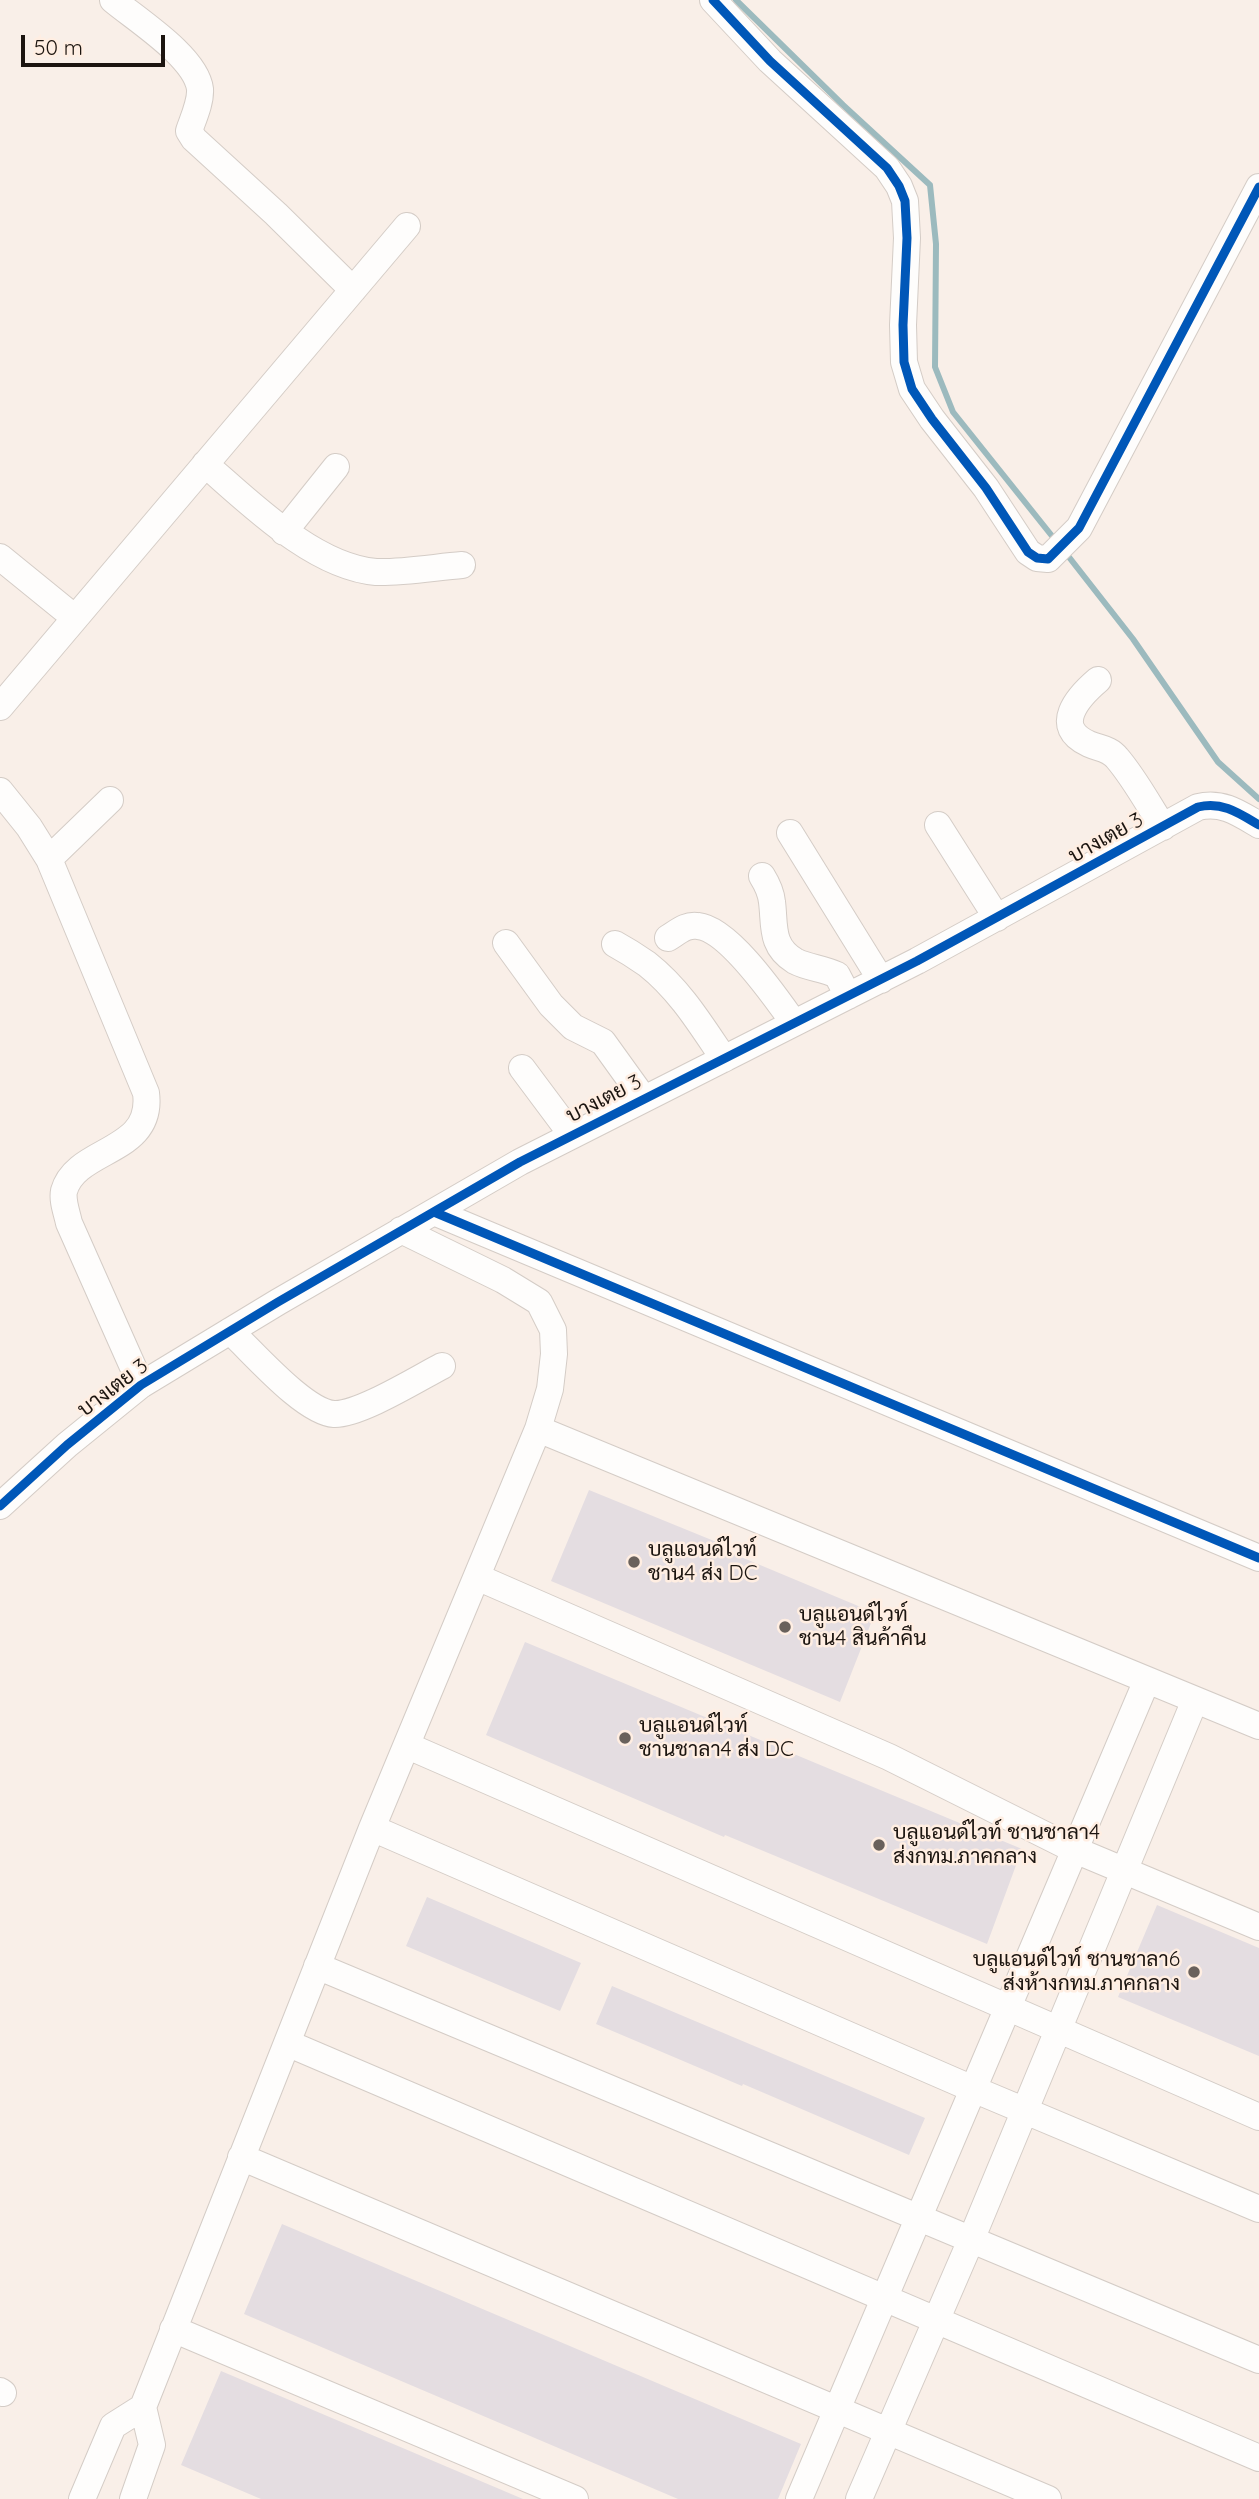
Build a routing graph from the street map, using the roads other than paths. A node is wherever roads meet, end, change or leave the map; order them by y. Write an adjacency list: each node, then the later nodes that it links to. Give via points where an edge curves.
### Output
1 (113, 0): 5 (street, via 180,56 195,75 200,96 189,131 194,139)
2 (713, 0): 3 (street, via 770,61 887,168 899,186 908,237 904,362 912,389 1028,552 1037,558 1048,559 1070,540 1094,504)
3 (1259, 187)
4 (407, 226): 5 (street)
5 (353, 290): 6 (street)
6 (205, 464): 8 (street); 11 (street)
7 (336, 467): 8 (street)
8 (284, 532): 10 (street, via 347,565 376,572)
9 (0, 557): 11 (street)
10 (462, 565)
11 (75, 618): 13 (street)
12 (1098, 680): 18 (street, via 1069,714 1070,727 1088,744 1116,756)
13 (0, 707)
14 (0, 791): 20 (street)
15 (110, 800): 20 (street)
16 (938, 825): 22 (street)
17 (1259, 825): 18 (street, บางเตย 3, via 1213,804 1198,807)
18 (1163, 827): 22 (street, บางเตย 3)
19 (790, 833): 26 (street)
20 (49, 859): 37 (street, via 146,1093 147,1105 138,1130 78,1171 64,1191 69,1223)
21 (762, 876): 27 (street, via 770,891 774,935 781,947 793,960 837,975)
22 (998, 918): 26 (street, บางเตย 3)
23 (668, 939): 28 (street, via 685,927 711,929 730,944)
24 (506, 943): 31 (street, via 551,1005 573,1027 603,1042)
25 (615, 944): 29 (street, via 671,986)
26 (881, 979): 27 (street, บางเตย 3)
27 (848, 996): 28 (street, บางเตย 3)
28 (794, 1023): 29 (street, บางเตย 3)
29 (724, 1059): 31 (street, บางเตย 3)
30 (522, 1068): 32 (street)
31 (644, 1099): 32 (street, บางเตย 3)
32 (572, 1135): 33 (street, บางเตย 3)
33 (434, 1212): 34 (street, บางเตย 3); 40 (street)
34 (401, 1230): 35 (street, บางเตย 3); 38 (street, via 539,1303 553,1330 554,1354)
35 (230, 1331): 36 (street, via 307,1405 333,1414 361,1407); 37 (street, บางเตย 3)
36 (442, 1366)
37 (141, 1385): 39 (street, บางเตย 3)
38 (538, 1429): 41 (street); 42 (street)
39 (0, 1506)
40 (1259, 1558)
41 (477, 1577): 45 (street); 47 (street, via 889,1757)
42 (1147, 1680): 43 (street); 47 (street)
43 (1195, 1700): 44 (street); 48 (street)
44 (1259, 1726)
45 (408, 1746): 46 (street); 51 (street)
46 (372, 1828): 50 (street); 54 (street)
47 (1075, 1850): 48 (street); 51 (street)
48 (1124, 1870): 49 (street); 52 (street)
49 (1259, 1927)
50 (317, 1966): 53 (street); 59 (street)
51 (1008, 2007): 52 (street); 54 (street)
52 (1058, 2029): 55 (street); 56 (street)
53 (287, 2043): 57 (street); 61 (street)
54 (973, 2089): 55 (street); 59 (street)
55 (1024, 2110): 58 (street); 60 (street)
56 (1259, 2117)
57 (241, 2157): 63 (street); 66 (street)
58 (1259, 2209)
59 (918, 2219): 60 (street); 61 (street)
60 (971, 2240): 62 (street); 64 (street)
61 (884, 2298): 62 (street); 66 (street)
62 (936, 2320): 67 (street); 68 (street)
63 (173, 2329): 65 (street); 71 (street)
64 (1259, 2360)
65 (143, 2407): 69 (street, via 113,2426); 70 (street, via 152,2445)
66 (837, 2410): 67 (street); 72 (street)
67 (888, 2432): 73 (street); 74 (street)
68 (1259, 2458)
69 (82, 2499)
70 (133, 2499)
71 (575, 2499)
72 (799, 2499)
73 (859, 2499)
74 (1048, 2499)

